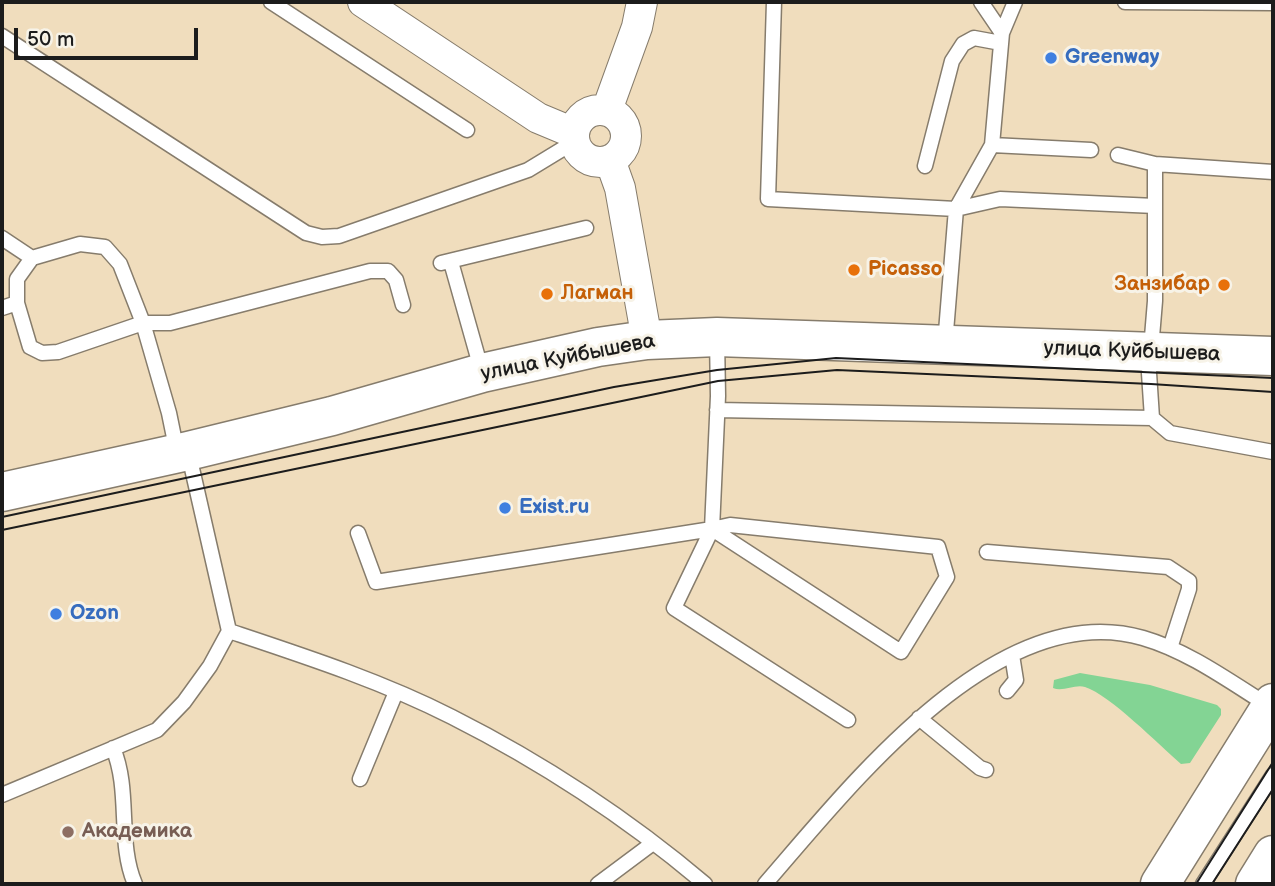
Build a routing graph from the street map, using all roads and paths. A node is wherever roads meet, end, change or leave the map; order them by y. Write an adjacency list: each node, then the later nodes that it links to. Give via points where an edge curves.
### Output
1 (271, 2): 12 (lane)
2 (642, 2): 11 (street)
3 (774, 2): 22 (lane, via 768,199)
4 (981, 2): 10 (lane)
5 (1015, 2): 10 (lane)
6 (1125, 2): 7 (lane)
7 (1273, 3)
8 (371, 4): 13 (street)
9 (2, 37): 13 (lane, via 306,233 322,237 338,236 528,170)
10 (1001, 38): 14 (lane); 19 (lane, via 974,38 963,44 952,61)
11 (607, 110): 13 (street, via 582,117); 17 (street, via 626,130 623,148)
12 (467, 130)
13 (574, 138): 17 (street, via 584,157)
14 (992, 145): 15 (lane); 22 (lane)
15 (1091, 150)
16 (1118, 155): 18 (lane)
17 (610, 160): 31 (street, via 620,188)
18 (1155, 164): 20 (lane); 21 (lane)
19 (925, 166)
20 (1273, 172)
21 (1155, 206): 22 (lane, via 1000,199); 33 (lane)
22 (956, 209): 32 (lane)
23 (586, 228): 35 (lane, via 446,262)
24 (2, 238): 25 (lane)
25 (32, 258): 26 (lane, via 17,279); 29 (lane, via 80,244 105,247 120,264)
26 (17, 303): 28 (lane); 29 (lane, via 30,347 42,353 58,352)
27 (403, 305): 29 (lane, via 396,279 387,271 370,271 170,323)
28 (2, 308)
29 (143, 323): 38 (lane)
30 (717, 337): 31 (main road, улица Куйбышева); 32 (main road, улица Куйбышева); 36 (lane)
31 (647, 340): 35 (main road, улица Куйбышева)
32 (945, 345): 33 (main road, улица Куйбышева)
33 (1151, 352): 34 (main road, улица Куйбышева); 37 (lane)
34 (1273, 356)
35 (482, 373): 38 (main road, улица Куйбышева)
36 (717, 410): 37 (lane); 41 (lane)
37 (1152, 418): 39 (lane, via 1170,433)
38 (183, 452): 40 (main road, улица Куйбышева); 44 (lane)
39 (1273, 452)
40 (2, 492)
41 (712, 529): 41 (lane, via 730,525 938,547 947,577 901,652); 42 (lane, via 376,582); 51 (lane, via 674,608)
42 (358, 533)
43 (987, 552): 45 (lane, via 1168,567 1189,581)
44 (229, 631): 48 (lane); 52 (lane, via 184,702 156,730)
45 (1170, 648): 46 (lane, via 1141,637 1098,631 1048,639); 49 (lane)
46 (1012, 655): 47 (lane, via 1016,680); 50 (lane, via 965,682)
47 (1007, 691)
48 (396, 692): 55 (lane); 57 (lane, via 530,759 595,799)
49 (1272, 705): 63 (main road)
50 (919, 718): 53 (lane); 62 (lane, via 859,777)
51 (848, 720)
52 (113, 748): 56 (lane); 59 (lane, via 120,764)
53 (986, 770)
54 (1273, 775): 64 (lane)
55 (360, 779)
56 (2, 795)
57 (653, 843): 60 (lane); 61 (lane)
58 (1273, 855): 65 (main road)
59 (135, 884)
60 (598, 884)
61 (705, 884)
62 (765, 884)
63 (1160, 884)
64 (1203, 884)
65 (1255, 884)

